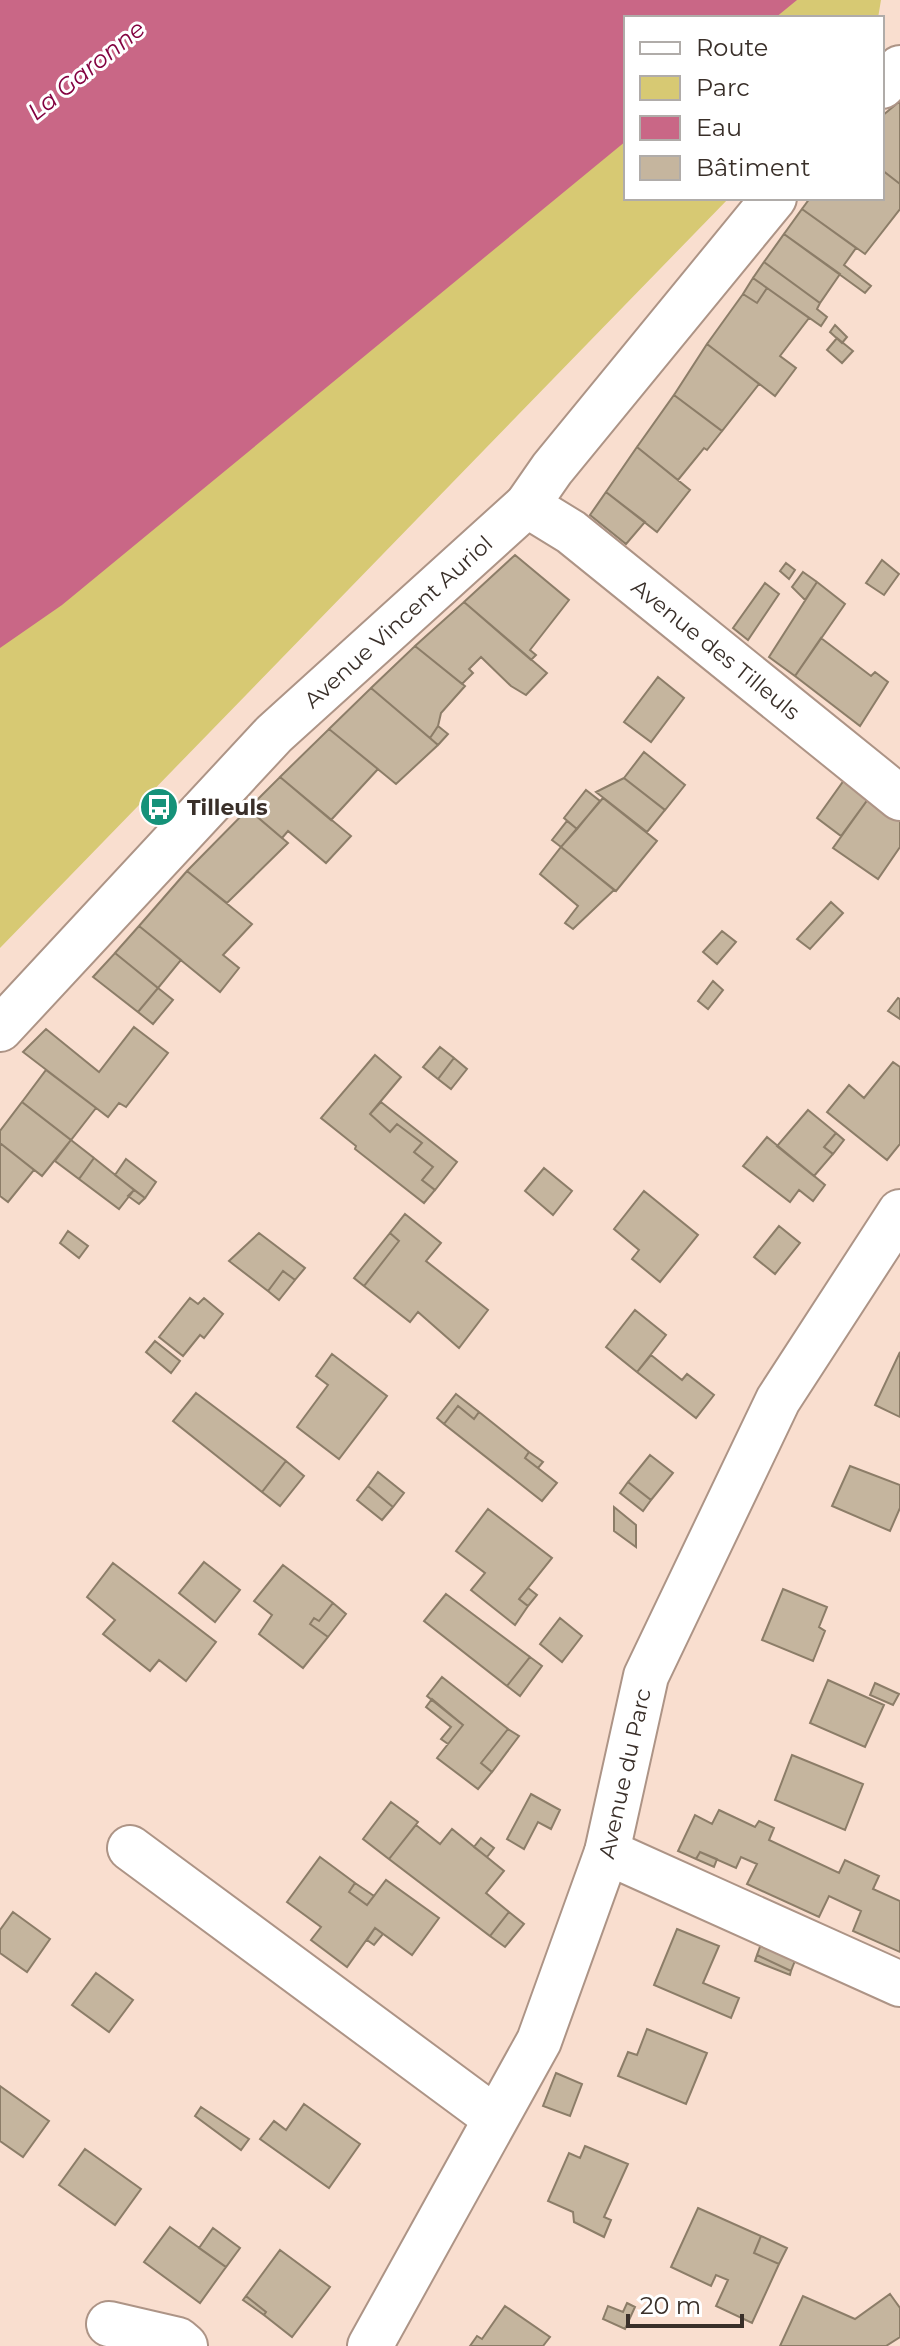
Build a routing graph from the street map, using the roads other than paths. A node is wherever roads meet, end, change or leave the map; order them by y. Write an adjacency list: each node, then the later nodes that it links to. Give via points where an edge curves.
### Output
1 (900, 68): 2 (street)
2 (884, 84)
3 (772, 200): 4 (street, Avenue Vincent Auriol)
4 (527, 505): 5 (street, Avenue des Tilleuls, via 571,532); 6 (street, Avenue Vincent Auriol, via 274,734)
5 (900, 798)
6 (0, 1029)
7 (900, 1212): 9 (street, Avenue du Parc, via 778,1400 646,1676)
8 (130, 1848): 11 (street)
9 (607, 1852): 10 (street); 11 (street, Avenue du Parc, via 539,2041)
10 (900, 1984)
11 (495, 2118): 14 (street, Avenue du Parc)
12 (109, 2324): 13 (street)
13 (185, 2346)
14 (370, 2346)

